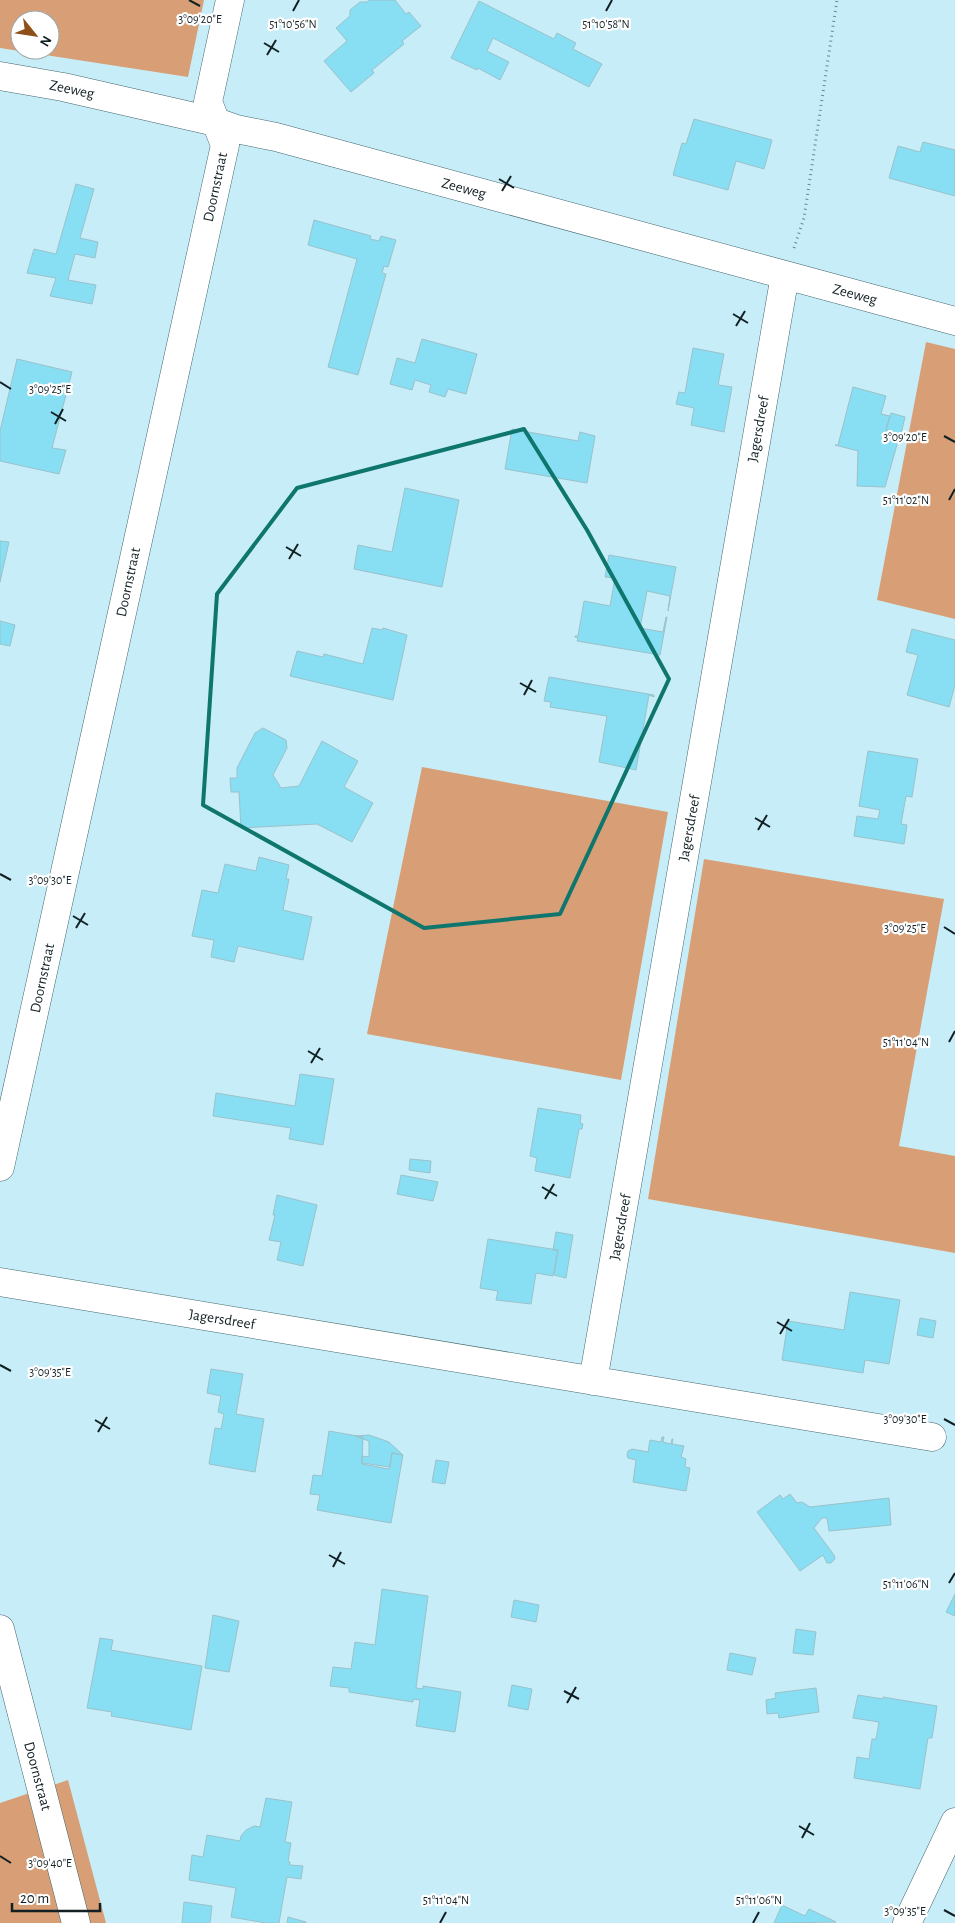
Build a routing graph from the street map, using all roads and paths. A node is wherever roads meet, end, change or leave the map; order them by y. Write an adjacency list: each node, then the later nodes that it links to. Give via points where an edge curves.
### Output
1 (230, 0): 4 (street, Doornstraat, via 208,102)
2 (837, 0): 5 (path, via 804,218)
3 (0, 76): 4 (street, Zeeweg)
4 (216, 122): 5 (street, Zeeweg); 7 (street, Doornstraat, via 225,145)
5 (785, 275): 6 (street, Zeeweg); 9 (street, Jagersdreef)
6 (955, 321)
7 (0, 1167)
8 (0, 1282): 9 (street, Jagersdreef)
9 (593, 1381): 10 (street, Jagersdreef)
10 (932, 1437)
11 (0, 1629): 14 (street, Doornstraat)
12 (955, 1822): 13 (street)
13 (915, 1921)
14 (76, 1923)

